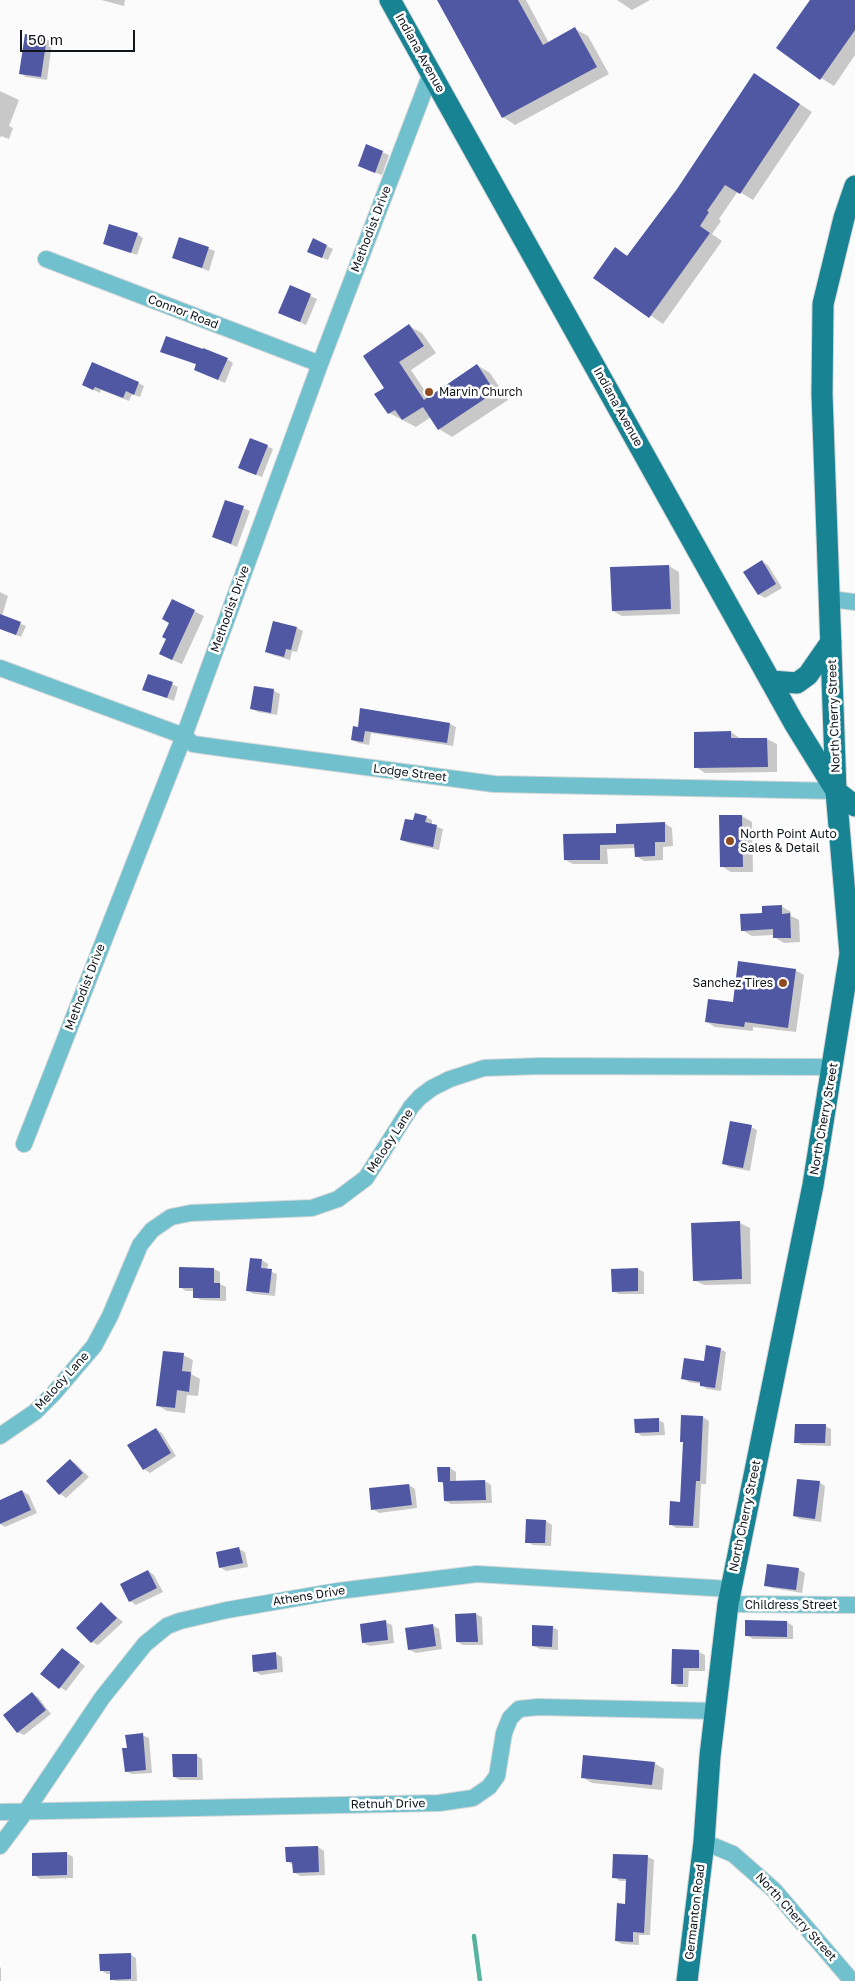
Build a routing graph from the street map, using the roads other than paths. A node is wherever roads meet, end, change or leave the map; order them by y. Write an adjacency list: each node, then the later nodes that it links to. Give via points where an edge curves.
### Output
1 (390, 0): 2 (main road, Indiana Avenue)
2 (431, 73): 5 (street, Methodist Drive); 10 (main road, Indiana Avenue)
3 (855, 186): 6 (main road, North Cherry Street, via 823,304 822,394)
4 (46, 260): 5 (street, Connor Road)
5 (320, 364): 11 (street, Methodist Drive)
6 (830, 599): 7 (street); 8 (main road, North Cherry Street)
7 (855, 602)
8 (831, 642): 10 (main road, via 808,675 797,683); 12 (main road, North Cherry Street)
9 (0, 668): 11 (street, Lodge Street)
10 (771, 681): 12 (main road, Indiana Avenue)
11 (184, 736): 12 (street, Lodge Street, via 193,744 494,784); 15 (street, Methodist Drive)
12 (836, 791): 13 (main road, Indiana Avenue); 14 (main road, North Cherry Street, via 850,954)
13 (855, 806)
14 (833, 1067): 16 (street, Melody Lane, via 540,1066 484,1068 450,1079 432,1088 416,1102 366,1178 338,1199 312,1208 191,1213 171,1217 152,1230 140,1245 94,1346 35,1412); 17 (main road, North Cherry Street, via 813,1186)
15 (24, 1144)
16 (0, 1436)
17 (729, 1597): 18 (street, Childress Street); 19 (main road, North Cherry Street); 20 (street, Athens Drive, via 477,1574 338,1591 180,1621 167,1626 145,1644 102,1698)
18 (855, 1605)
19 (715, 1711): 20 (street, Retnuh Drive, via 520,1709 510,1718 504,1733 497,1776 489,1787 472,1798 440,1803); 22 (main road, North Cherry Street)
20 (26, 1811): 21 (street, Retnuh Drive); 23 (street, Athens Drive)
21 (0, 1812)
22 (704, 1842): 24 (main road, Germanton Road); 25 (street, North Cherry Street, via 732,1854 774,1890)
23 (0, 1846)
24 (687, 1981)
25 (852, 1981)

